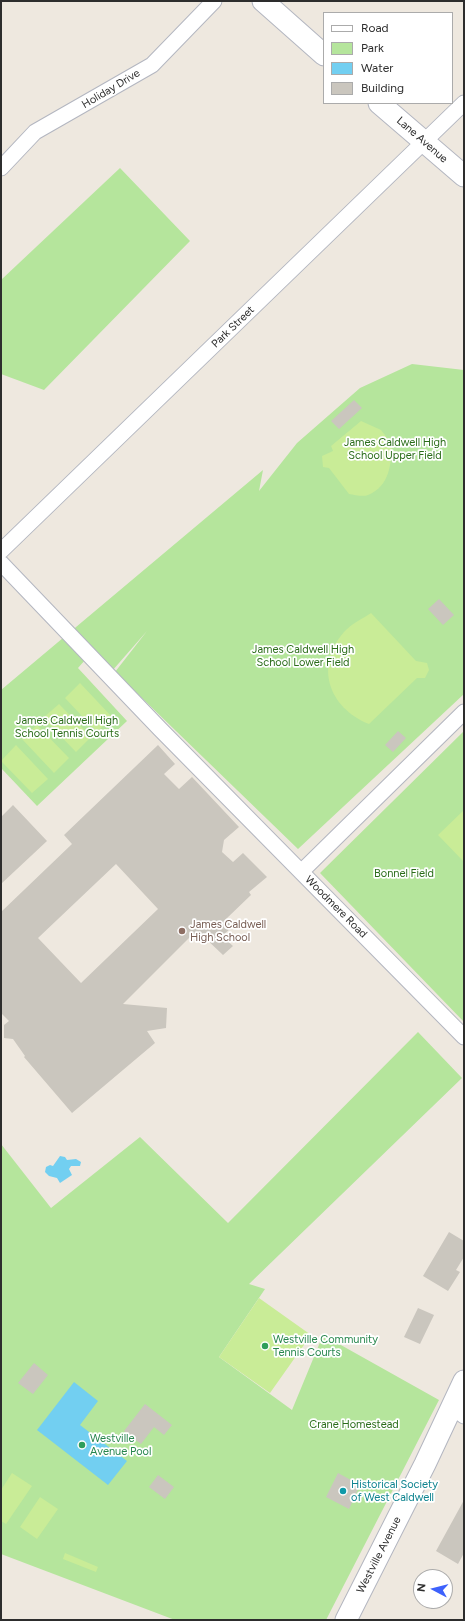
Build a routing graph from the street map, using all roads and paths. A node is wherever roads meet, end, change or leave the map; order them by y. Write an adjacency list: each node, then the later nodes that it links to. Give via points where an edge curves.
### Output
1 (214, 1): 7 (street, Holiday Drive, via 152,65 35,132)
2 (263, 1): 3 (street)
3 (323, 53)
4 (464, 103): 6 (street, Park Street)
5 (381, 104): 6 (street, Lane Avenue)
6 (425, 142): 8 (street, Lane Avenue); 9 (street, Park Street)
7 (1, 168)
8 (464, 176)
9 (1, 551)
10 (1, 563): 12 (street)
11 (464, 712): 12 (street, Woodmere Road)
12 (301, 872): 13 (street, Woodmere Road)
13 (464, 1037)
14 (464, 1381): 15 (street, Westville Avenue)
15 (458, 1412): 16 (street, Westville Avenue)
16 (346, 1620)

